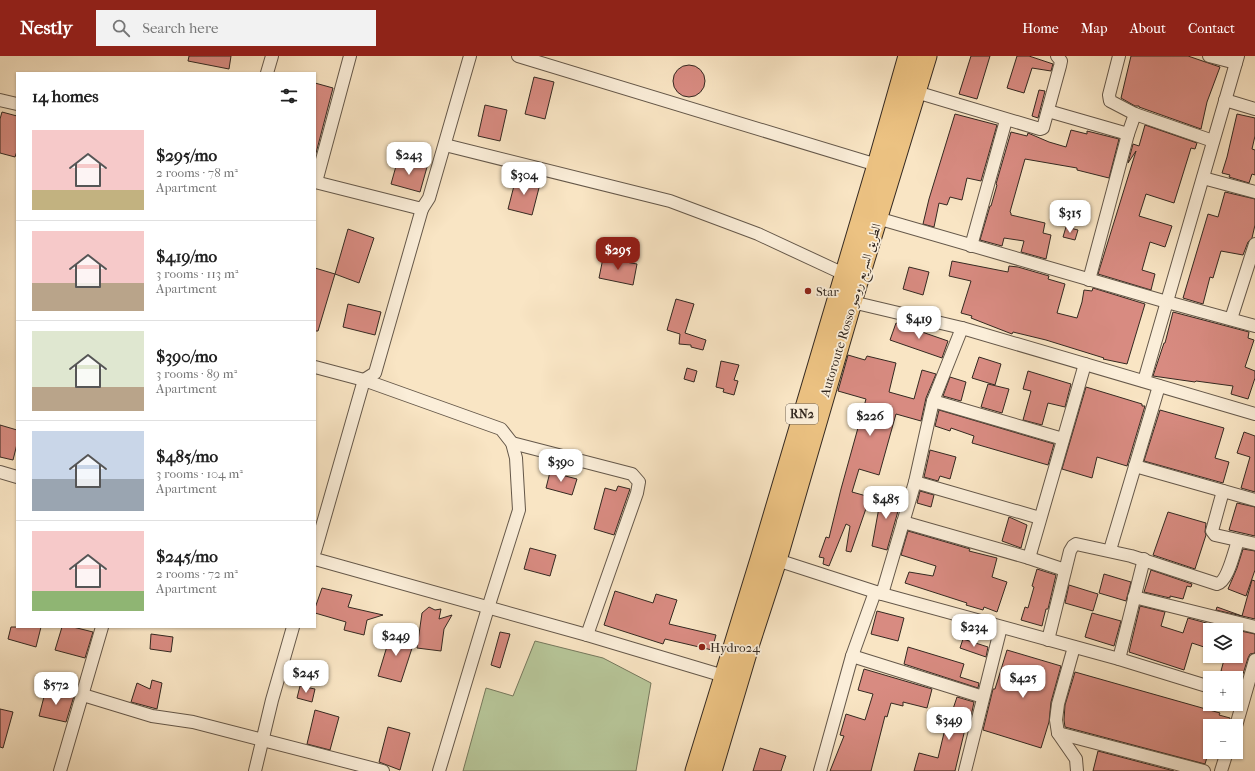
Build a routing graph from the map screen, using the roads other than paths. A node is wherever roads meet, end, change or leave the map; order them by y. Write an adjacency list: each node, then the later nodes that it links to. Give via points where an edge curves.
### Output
1 (272, 56): 11 (street)
2 (350, 56): 24 (street)
3 (470, 56): 22 (street)
4 (518, 56): 23 (street)
5 (908, 56): 23 (highway, Autoroute Rosso الطريق السريع روصو / RN2)
6 (927, 56): 12 (highway, Autoroute Rosso الطريق السريع روصو / RN2)
7 (1057, 56): 17 (street, via 1061,62)
8 (1119, 56): 18 (street, via 1109,95 1110,101)
9 (1210, 56): 10 (street)
10 (1237, 60): 14 (street)
11 (267, 72)
12 (916, 92): 19 (street); 29 (highway, Autoroute Rosso الطريق السريع روصو / RN2)
13 (0, 100): 15 (street)
14 (1225, 100): 16 (street); 21 (street)
15 (16, 104)
16 (1255, 109)
17 (1048, 111): 19 (street, via 1043,128 1040,129); 20 (street)
18 (1135, 114): 20 (street); 21 (street)
19 (1006, 120): 31 (street)
20 (1128, 134): 33 (street)
21 (1213, 141): 25 (street)
22 (445, 145): 28 (street, via 429,198); 32 (street, via 670,201 758,234)
23 (877, 165): 32 (highway, Autoroute Rosso الطريق السريع روصو / RN2)
24 (316, 178)
25 (1203, 178): 27 (street); 35 (street)
26 (316, 182): 28 (street)
27 (1255, 192)
28 (422, 209): 41 (street, via 375,373)
29 (878, 218): 31 (street); 34 (highway, Autoroute Rosso الطريق السريع روصو / RN2)
30 (1255, 244): 36 (street)
31 (971, 246): 33 (street)
32 (844, 274): 78 (highway, Autoroute Rosso الطريق السريع روصو / RN2)
33 (1089, 280): 35 (street)
34 (852, 302): 38 (street); 63 (highway, Autoroute Rosso الطريق السريع روصو / RN2)
35 (1167, 302): 36 (street); 42 (street)
36 (1231, 319): 37 (street)
37 (1255, 326)
38 (962, 328): 39 (street); 44 (street)
39 (1085, 364): 42 (street); 46 (street)
40 (316, 367): 41 (street)
41 (364, 380): 47 (street, via 501,429); 58 (street)
42 (1144, 381): 43 (street)
43 (1159, 386): 45 (street); 48 (street)
44 (933, 401): 46 (street); 51 (street)
45 (1255, 414)
46 (1063, 439): 54 (street)
47 (512, 443): 67 (street, via 516,458 519,510); 72 (street, via 632,474 639,482)
48 (1135, 466): 52 (street); 59 (street)
49 (0, 472): 50 (street)
50 (16, 477)
51 (915, 482): 54 (street); 55 (street)
52 (1223, 491): 53 (street); 56 (street, via 1212,531)
53 (1255, 500)
54 (1040, 518): 60 (street)
55 (903, 522): 60 (street); 65 (street)
56 (1238, 541): 57 (street); 62 (street, via 1224,580 1219,584)
57 (1255, 544)
58 (316, 548)
59 (1110, 550): 62 (street); 64 (street, via 1076,544 1070,552)
60 (1029, 558): 64 (street)
61 (316, 559): 67 (street)
62 (1144, 559): 66 (street)
63 (777, 560): 65 (street); 92 (highway, Autoroute Rosso الطريق السريع روصو / RN2)
64 (1065, 570): 73 (street)
65 (878, 593): 68 (street); 75 (street)
66 (1134, 598): 69 (street); 76 (street)
67 (488, 608): 72 (street); 90 (street)
68 (1001, 627): 73 (street); 81 (street)
69 (1255, 627)
70 (102, 628): 80 (street)
71 (293, 628): 85 (street)
72 (587, 635): 78 (street)
73 (1048, 640): 74 (street)
74 (1074, 647): 76 (street); 84 (street, via 1058,704)
75 (852, 656): 81 (street); 93 (street)
76 (1119, 660): 79 (street)
77 (1255, 660): 82 (street)
78 (724, 676): 91 (highway, Autoroute Rosso الطريق السريع روصو / RN2)
79 (1203, 685)
80 (82, 695): 85 (street, via 152,716 193,722); 87 (street)
81 (983, 697): 94 (street)
82 (1245, 697): 83 (street)
83 (1238, 719)
84 (1058, 733): 95 (street, via 1076,759); 96 (street)
85 (262, 740): 88 (street); 89 (street)
86 (1225, 759): 97 (street)
87 (60, 771)
88 (254, 771)
89 (383, 771)
90 (439, 771)
91 (695, 771)
92 (712, 771)
93 (820, 771)
94 (965, 771)
95 (1077, 771)
96 (1204, 771)
97 (1221, 771)

